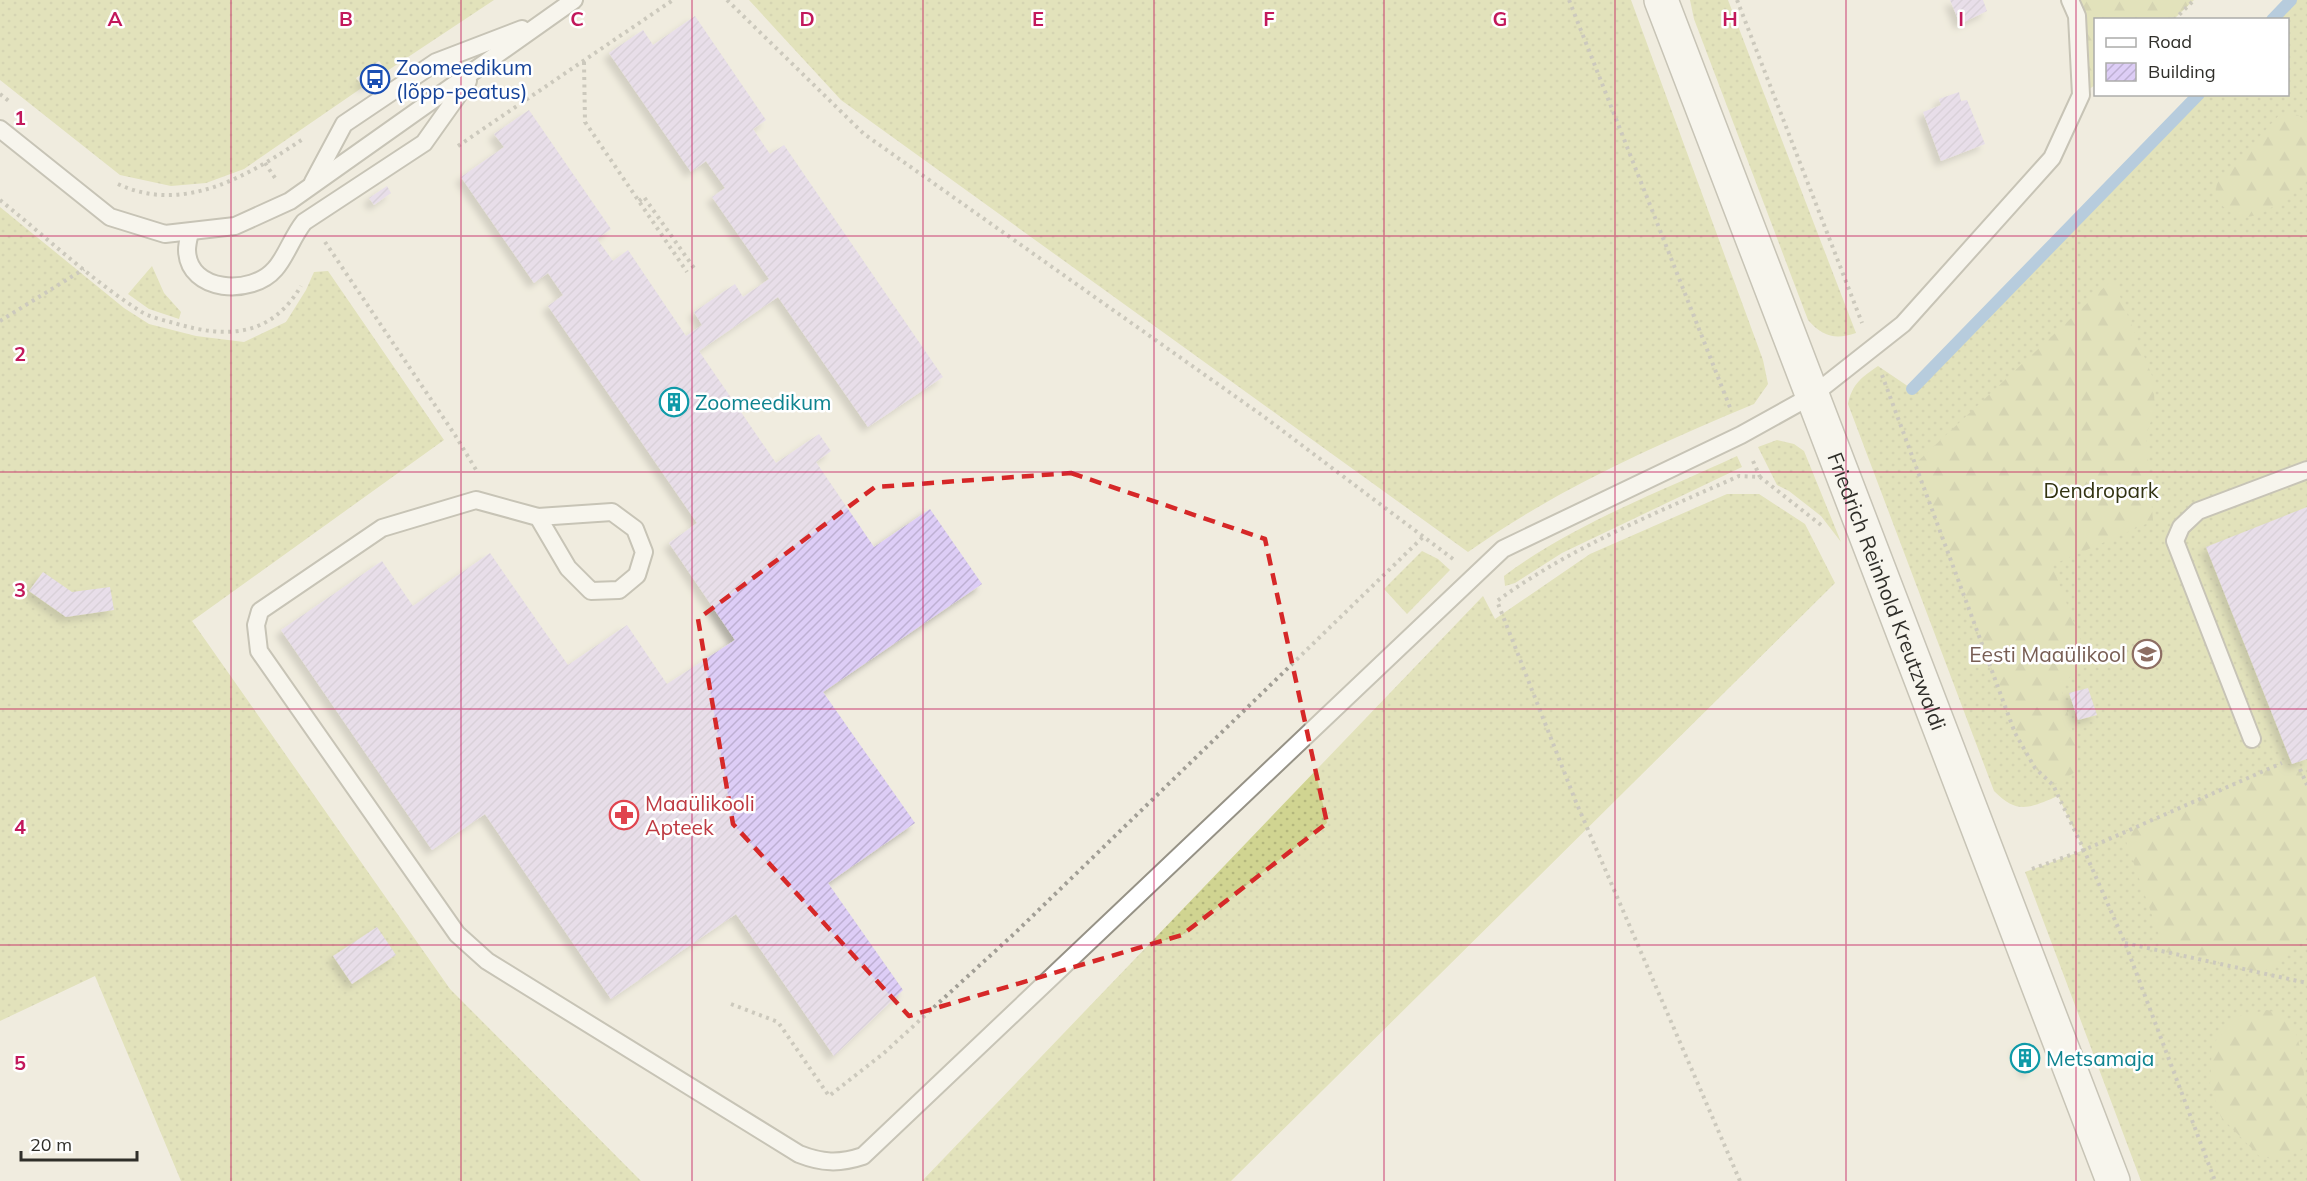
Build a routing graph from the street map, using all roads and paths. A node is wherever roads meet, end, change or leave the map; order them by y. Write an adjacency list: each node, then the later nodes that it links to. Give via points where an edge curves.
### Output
1 (574, 0): 9 (lane)
2 (727, 0): 35 (path, via 864,134 1263,416)
3 (1569, 0): 29 (path)
4 (1661, 0): 28 (main road, Friedrich Reinhold Kreutzwaldi)
5 (1737, 0): 27 (path)
6 (2070, 0): 27 (lane, via 2077,16 2081,95 2052,158 1903,324)
7 (2194, 0): 8 (path)
8 (2176, 18)
9 (543, 22): 11 (lane); 18 (lane, via 436,62 344,124)
10 (584, 61): 20 (path, via 585,122)
11 (475, 70): 18 (lane); 21 (lane, via 424,143)
12 (0, 94): 13 (path)
13 (17, 108)
14 (0, 129): 22 (lane, via 110,217 165,234)
15 (305, 137): 16 (path)
16 (265, 163): 17 (path, via 221,185 181,196); 19 (path)
17 (114, 182)
18 (312, 184): 19 (lane)
19 (290, 201): 22 (lane, via 235,226)
20 (639, 201): 23 (path, via 644,197); 25 (path)
21 (304, 222): 22 (lane, via 276,269 248,286 221,286 204,280 187,252); 33 (path, via 324,241 455,435)
22 (190, 232)
23 (694, 268)
24 (84, 269): 26 (path)
25 (687, 272)
26 (0, 321)
27 (1872, 348): 28 (lane); 41 (path, via 2015,733 2035,768 2053,785)
28 (1814, 395): 29 (lane); 45 (main road, Friedrich Reinhold Kreutzwaldi)
29 (1741, 435): 32 (path); 36 (lane, via 1503,549)
30 (2307, 470): 38 (lane, via 2198,511 2181,527 2175,541)
31 (1739, 476): 37 (path, via 1580,548)
32 (1760, 477)
33 (497, 506): 34 (lane); 36 (lane, via 476,500 382,528 260,611 256,624 259,651 457,934 487,961 730,1112 799,1154 826,1162 843,1163 863,1156)
34 (538, 517): 34 (lane, via 568,568 591,591 619,590 637,575 644,552 635,529 612,512)
35 (1424, 536): 36 (path); 43 (path, via 1016,932 884,1053 829,1096 778,1022)
36 (1473, 576): 37 (path)
37 (1497, 601): 44 (path, via 1576,802)
38 (2252, 738)
39 (2301, 770): 40 (path)
40 (2307, 785)
41 (2125, 943): 42 (path); 46 (path)
42 (2307, 983)
43 (731, 1004)
44 (1740, 1181)
45 (2113, 1181)
46 (2215, 1181)

